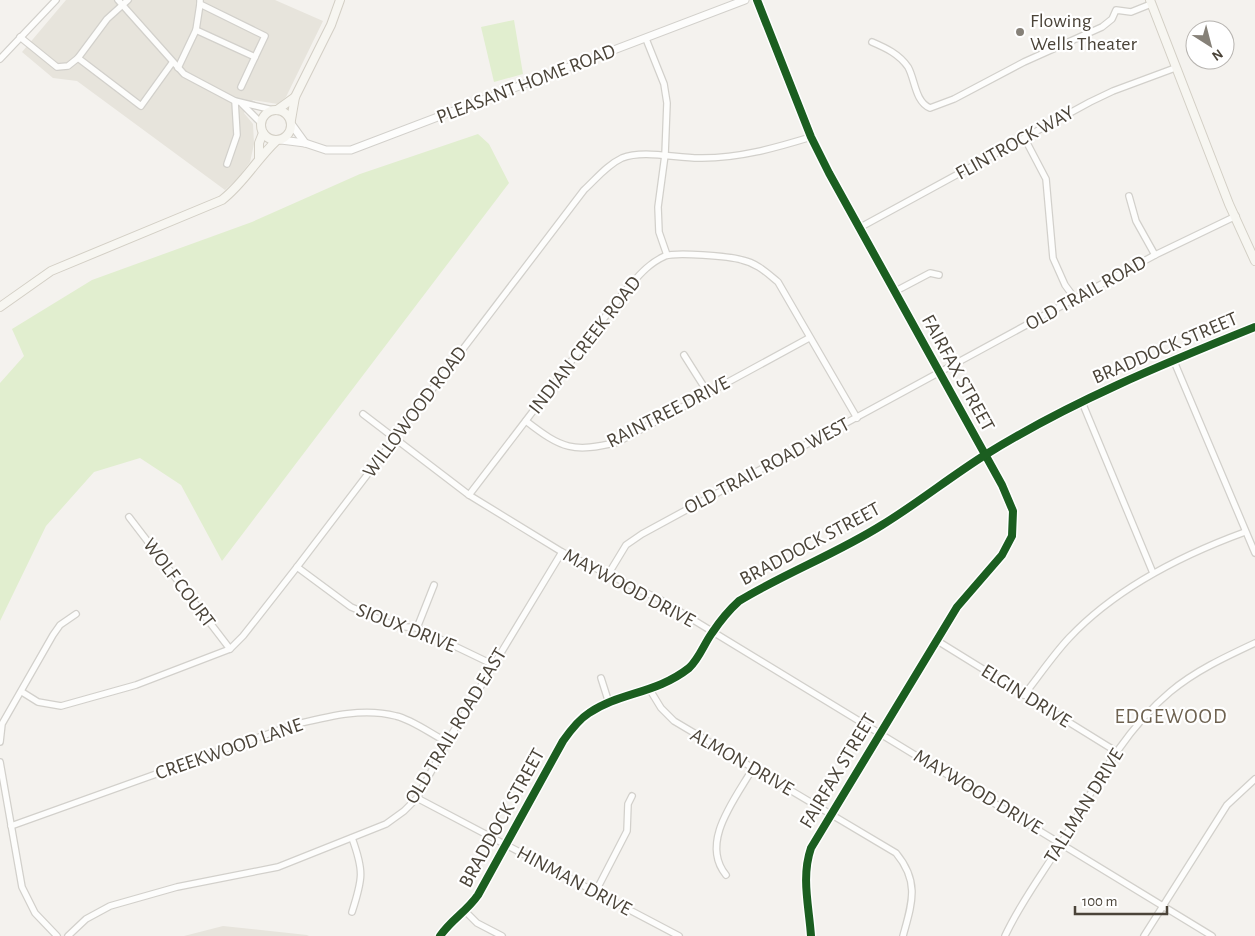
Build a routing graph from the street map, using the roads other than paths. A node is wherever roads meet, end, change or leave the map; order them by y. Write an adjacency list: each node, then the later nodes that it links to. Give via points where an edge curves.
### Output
1 (56, 0): 10 (street)
2 (128, 0): 6 (street)
3 (340, 0): 20 (main road, via 332,24)
4 (745, 0): 11 (street, PLEASANT HOME ROAD)
5 (757, 0): 26 (street, FAIRFAX STREET)
6 (120, 2): 14 (street); 16 (street)
7 (200, 2): 9 (street); 13 (street, via 265,36)
8 (1150, 2): 12 (street, via 1131,12 1116,10 1112,19 1102,27 930,108 922,104 901,58); 18 (main road)
9 (196, 30): 13 (street); 17 (street)
10 (20, 37): 14 (street, via 57,67 68,66); 15 (street)
11 (646, 39): 29 (street, PLEASANT HOME ROAD, via 350,150 326,150); 30 (street, via 666,93)
12 (872, 42)
13 (255, 57): 19 (street)
14 (78, 58): 16 (street, via 142,106)
15 (0, 59)
16 (172, 63): 17 (street)
17 (178, 68): 21 (street)
18 (1175, 68): 27 (street, FLINTROCK WAY, via 1113,91); 34 (main road)
19 (241, 87)
20 (295, 98): 22 (main road); 23 (main road)
21 (238, 102): 22 (street); 24 (street); 32 (street, via 237,135)
22 (275, 110): 23 (main road, via 284,112); 24 (main road, via 266,114)
23 (291, 122): 28 (main road, via 289,134); 29 (street)
24 (261, 123): 25 (main road)
25 (263, 133): 28 (main road); 31 (main road)
26 (811, 136): 30 (street, WILLOWOOD ROAD, via 737,156 700,159); 35 (street, FAIRFAX STREET)
27 (1025, 139): 35 (street, FLINTROCK WAY); 41 (street, via 1046,179 1053,258 1064,285)
28 (278, 141): 29 (street, PLEASANT HOME ROAD); 31 (main road)
29 (306, 143)
30 (665, 155): 36 (street, via 658,207 659,232); 53 (street, WILLOWOOD ROAD, via 624,157 609,166 584,190)
31 (259, 158): 42 (main road, via 237,188 222,200 51,271)
32 (227, 164)
33 (1129, 196): 37 (street, via 1136,221)
34 (1236, 216): 37 (street, OLD TRAIL ROAD); 38 (main road)
35 (859, 228): 40 (street, FAIRFAX STREET)
36 (667, 255): 44 (street, via 742,260 762,268 778,282); 52 (street, INDIAN CREEK ROAD, via 648,265 624,292)
37 (1155, 255): 41 (street, OLD TRAIL ROAD)
38 (1255, 261)
39 (939, 275): 40 (street, via 930,273)
40 (894, 292): 47 (street, FAIRFAX STREET)
41 (1076, 300): 47 (street, OLD TRAIL ROAD)
42 (0, 307)
43 (1255, 327): 46 (street, BRADDOCK STREET)
44 (809, 338): 48 (street, RAINTREE DRIVE); 51 (street)
45 (684, 355): 48 (street)
46 (1173, 359): 49 (street, BRADDOCK STREET); 57 (street)
47 (939, 374): 51 (street, OLD TRAIL ROAD WEST); 54 (street, FAIRFAX STREET)
48 (708, 393): 52 (street, RAINTREE DRIVE, via 618,442 589,449 566,447)
49 (1082, 402): 54 (street, BRADDOCK STREET); 62 (street)
50 (363, 414): 53 (street, MAYWOOD DRIVE)
51 (857, 418): 61 (street, OLD TRAIL ROAD WEST, via 642,534 626,545)
52 (526, 421): 55 (street, INDIAN CREEK ROAD)
53 (395, 438): 55 (street, MAYWOOD DRIVE); 60 (street, WILLOWOOD ROAD)
54 (985, 455): 66 (street, BRADDOCK STREET, via 883,525 739,601); 67 (street, FAIRFAX STREET, via 1013,511 1012,536 1002,556 956,607)
55 (469, 495): 58 (street, MAYWOOD DRIVE)
56 (129, 517): 69 (street, WOLF COURT)
57 (1245, 532): 59 (street); 62 (street, via 1214,543)
58 (562, 552): 61 (street, MAYWOOD DRIVE); 70 (street, OLD TRAIL ROAD EAST)
59 (1255, 553)
60 (297, 567): 65 (street, SIOUX DRIVE, via 351,607 396,626); 69 (street, WILLOWOOD ROAD)
61 (609, 573): 66 (street, MAYWOOD DRIVE)
62 (1153, 573): 74 (street, via 1107,605 1069,638)
63 (434, 585): 65 (street)
64 (76, 614): 73 (street, via 60,625)
65 (417, 628): 70 (street, SIOUX DRIVE)
66 (711, 633): 72 (street, BRADDOCK STREET, via 691,666); 76 (street, MAYWOOD DRIVE)
67 (936, 640): 74 (street, ELGIN DRIVE); 76 (street, FAIRFAX STREET)
68 (1255, 643): 79 (street, TALLMAN DRIVE, via 1224,657 1170,692 1141,721)
69 (230, 649): 73 (street, WILLOWOOD ROAD, via 136,684 61,706 38,702)
70 (494, 665): 78 (street, OLD TRAIL ROAD EAST)
71 (601, 678): 75 (street)
72 (650, 690): 75 (street, BRADDOCK STREET); 81 (street, ALMON DRIVE, via 660,708 674,721)
73 (22, 692): 77 (street, via 2,724)
74 (1024, 695): 79 (street, ELGIN DRIVE)
75 (609, 703): 89 (street, BRADDOCK STREET, via 588,713 563,741)
76 (880, 732): 85 (street, FAIRFAX STREET); 88 (street, MAYWOOD DRIVE)
77 (0, 742)
78 (447, 742): 84 (street, OLD TRAIL ROAD EAST); 86 (street, CREEKWOOD LANE, via 396,716 337,714 293,725)
79 (1117, 752): 88 (street, TALLMAN DRIVE)
80 (0, 762): 86 (street)
81 (753, 768): 85 (street, ALMON DRIVE); 90 (street, via 724,820 717,840 718,865)
82 (1255, 779): 92 (street, via 1227,805)
83 (632, 796): 91 (street, via 628,804 629,825 625,837)
84 (417, 798): 87 (street, OLD TRAIL ROAD EAST, via 386,824); 89 (street, HINMAN DRIVE)
85 (830, 813): 101 (street, FAIRFAX STREET, via 807,860 805,881); 102 (street, ALMON DRIVE, via 890,848 906,867 912,883 912,899)
86 (11, 826): 96 (street, via 22,887 35,913)
87 (352, 838): 94 (street, via 361,863 361,882); 97 (street, OLD TRAIL ROAD EAST, via 278,867 144,895 110,906 86,919)
88 (1061, 843): 92 (street, MAYWOOD DRIVE); 95 (street, TALLMAN DRIVE)
89 (506, 845): 91 (street, HINMAN DRIVE); 93 (street, BRADDOCK STREET, via 489,879)
90 (726, 875)
91 (596, 891): 100 (street, HINMAN DRIVE)
92 (1162, 907): 103 (street); 104 (street, MAYWOOD DRIVE)
93 (465, 910): 98 (street, BRADDOCK STREET, via 449,923); 99 (street, via 477,922)
94 (352, 912)
95 (1008, 935)
96 (57, 936)
97 (68, 936)
98 (440, 936)
99 (502, 936)
100 (678, 936)
101 (811, 936)
102 (903, 936)
103 (1144, 936)
104 (1212, 936)

